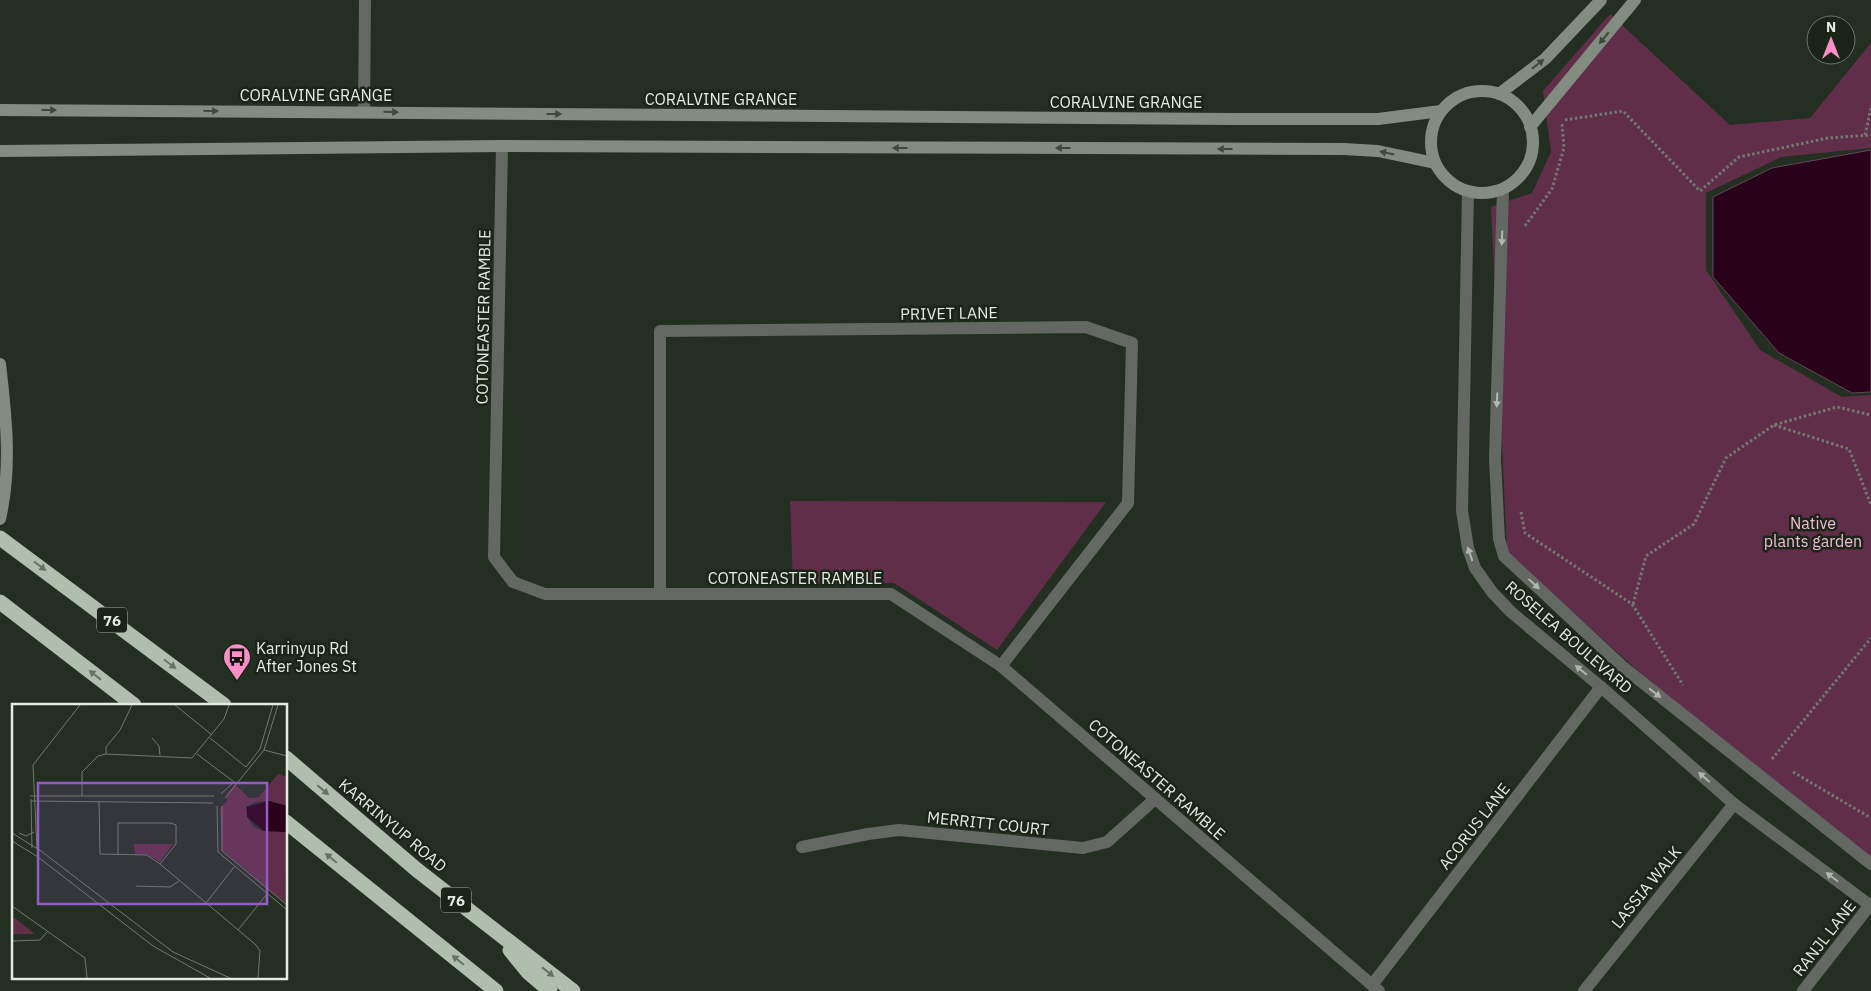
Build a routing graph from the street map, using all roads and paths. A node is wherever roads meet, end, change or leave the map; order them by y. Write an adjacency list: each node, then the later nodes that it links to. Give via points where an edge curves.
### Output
1 (365, 0): 7 (street)
2 (1601, 0): 4 (street, one-way to 2, via 1545,59)
3 (1635, 0): 9 (street, one-way to 9)
4 (1499, 94): 8 (street, via 1482,91 1464,95); 9 (street, via 1518,106)
5 (1871, 108): 10 (path)
6 (0, 110): 7 (street, CORALVINE GRANGE, one-way to 7)
7 (364, 112): 8 (street, CORALVINE GRANGE, one-way to 8, via 1233,120 1378,120)
8 (1441, 112): 14 (street, via 1433,127 1431,145)
9 (1530, 127): 15 (street, via 1533,138 1528,165 1518,179)
10 (1865, 135): 11 (path); 17 (path, via 1828,138 1739,157 1700,191 1623,112 1562,120 1564,148 1552,189 1526,225)
11 (1871, 135)
12 (502, 146): 13 (street); 14 (street, one-way to 12, via 1378,151 1344,149); 25 (street, COTONEASTER RAMBLE, via 494,558 513,582 545,594)
13 (0, 151)
14 (1435, 163): 16 (street, via 1445,178)
15 (1503, 189): 16 (street, via 1486,194); 39 (street, ROSELEA BOULEVARD, one-way to 39, via 1495,459 1499,538 1504,556 1623,667)
16 (1468, 191): 30 (street, ROSELEA BOULEVARD, one-way to 16, via 1512,612 1475,568 1468,548 1462,511)
17 (1525, 235)
18 (0, 364): 23 (street, via 7,425 7,474)
19 (1871, 415): 20 (path, via 1837,407)
20 (1774, 424): 22 (path, via 1849,449); 27 (path, via 1726,458 1694,524 1646,556)
21 (1520, 504): 27 (path, via 1525,533)
22 (1871, 506)
23 (0, 519)
24 (0, 538): 33 (highway, 76, one-way to 33)
25 (660, 594): 29 (street, COTONEASTER RAMBLE, via 891,594); 29 (street, PRIVET LANE, via 660,332 1086,328 1132,343 1128,503)
26 (0, 602): 32 (highway, one-way to 26)
27 (1632, 604): 31 (path)
28 (1871, 638): 35 (path)
29 (1001, 666): 40 (street, COTONEASTER RAMBLE)
30 (1602, 687): 41 (street, ROSELEA BOULEVARD, one-way to 30); 48 (street, ACORUS LANE)
31 (1686, 690)
32 (133, 704)
33 (223, 704)
34 (1764, 753): 35 (path)
35 (1772, 759): 37 (path); 39 (path)
36 (288, 760): 47 (highway, KARRINYUP ROAD / 76, one-way to 47, via 417,870)
37 (1780, 764)
38 (1788, 769): 42 (path)
39 (1760, 776): 45 (street, ROSELEA BOULEVARD)
40 (1155, 799): 44 (street, MERRITT COURT, via 1107,842 1083,848 899,830); 48 (street, COTONEASTER RAMBLE)
41 (1734, 804): 46 (street, ROSELEA BOULEVARD, one-way to 41); 52 (street, LASSIA WALK)
42 (1871, 818)
43 (288, 824): 49 (highway, one-way to 43)
44 (802, 847)
45 (1871, 864)
46 (1870, 905): 53 (street, RANJL LANE)
47 (496, 931): 50 (highway, via 528,972); 51 (highway, KARRINYUP ROAD / 76, one-way to 51)
48 (1376, 988)
49 (496, 991)
50 (550, 991)
51 (573, 991)
52 (1584, 991)
53 (1803, 991)

